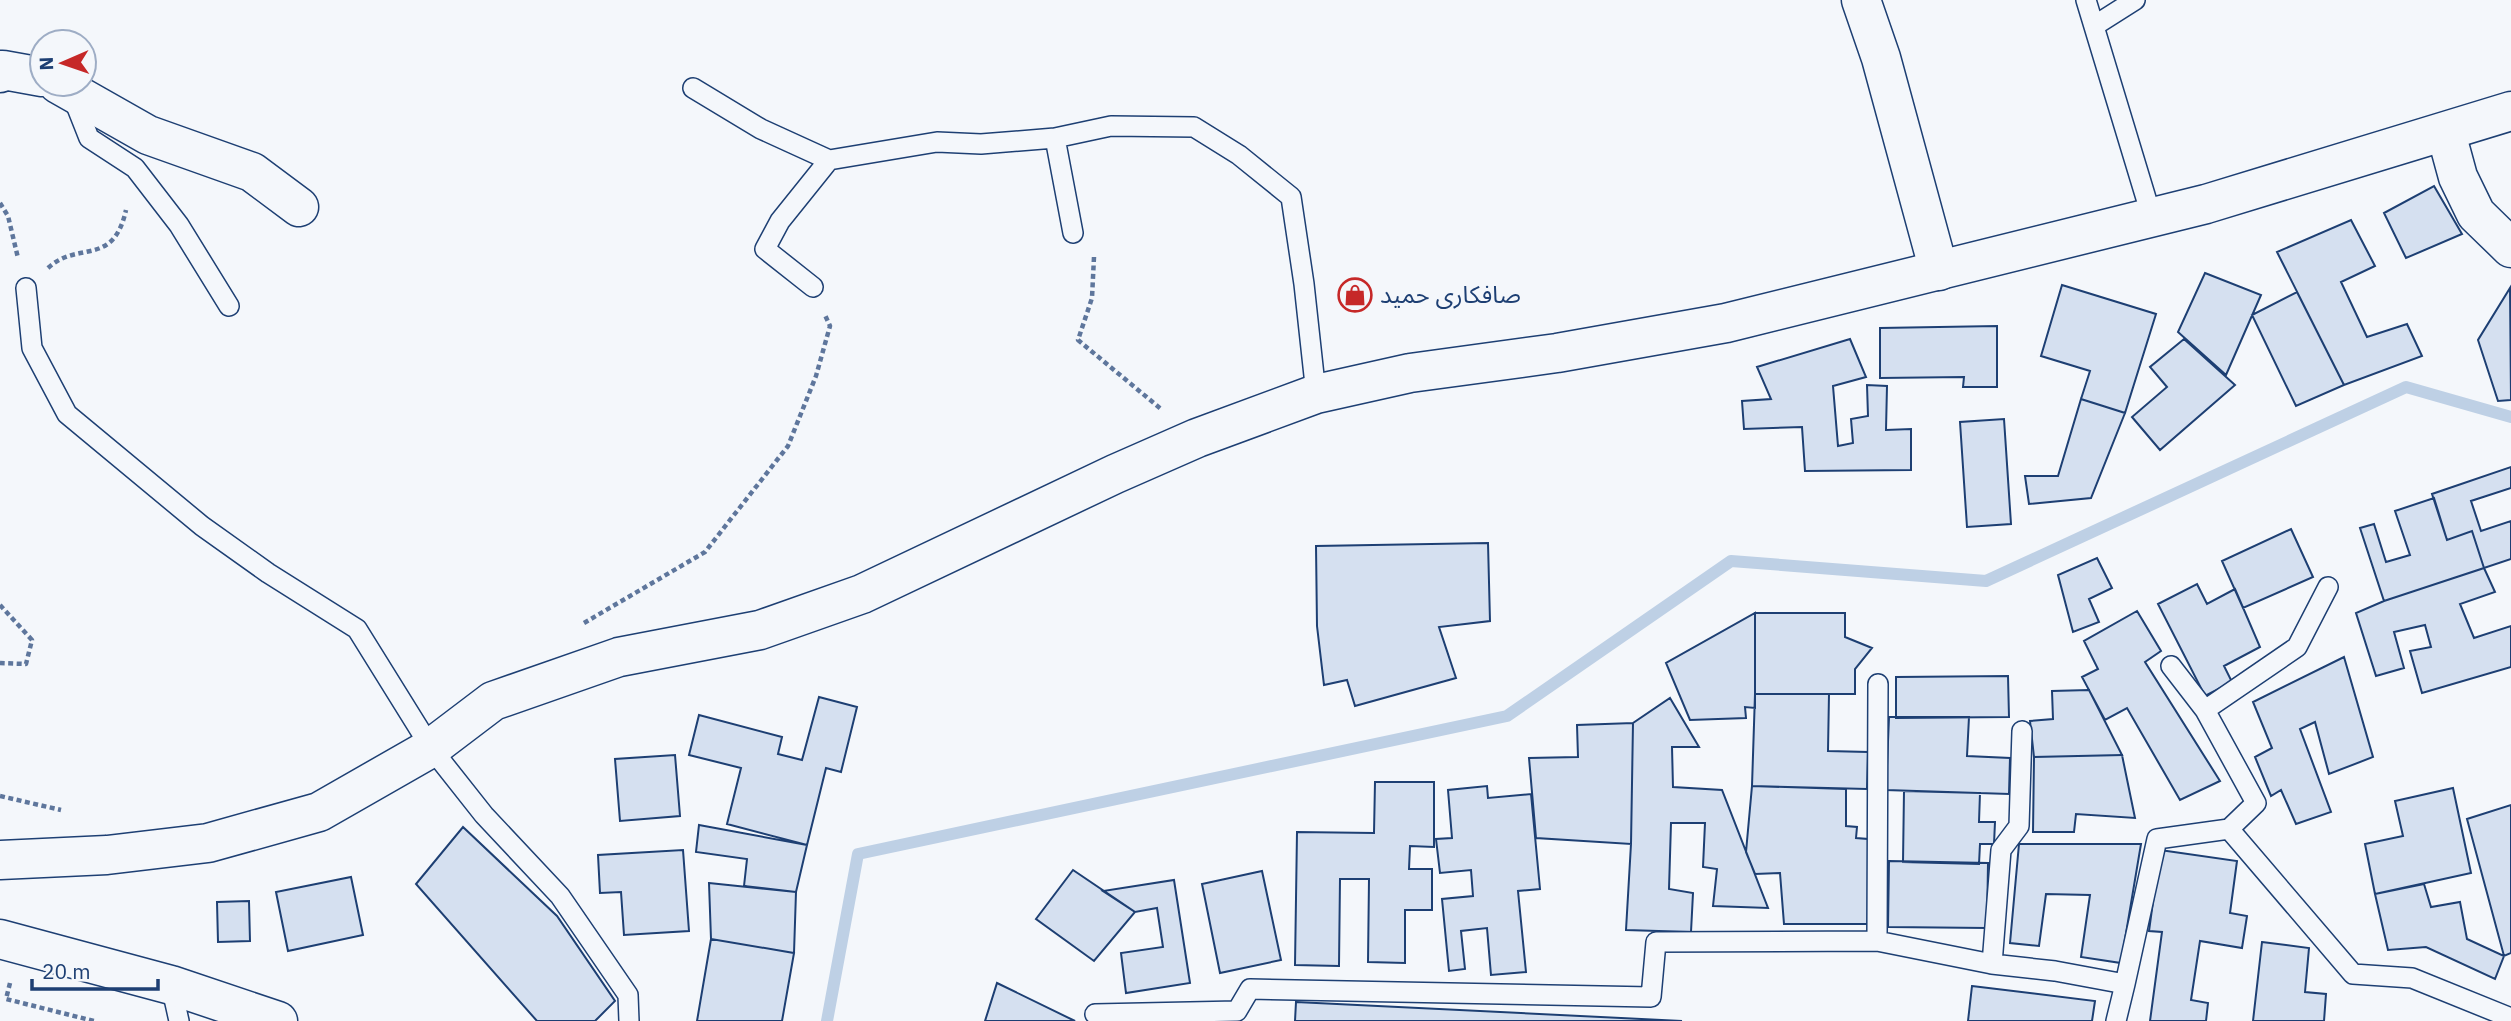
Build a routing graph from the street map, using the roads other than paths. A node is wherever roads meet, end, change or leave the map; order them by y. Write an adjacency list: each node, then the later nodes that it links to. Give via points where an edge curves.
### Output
1 (1861, 0): 18 (main road)
2 (2086, 0): 4 (lane)
3 (2136, 0): 4 (lane)
4 (2094, 26): 15 (lane)
5 (0, 73): 6 (main road)
6 (28, 76)
7 (693, 88): 13 (lane, via 761,129)
8 (65, 98): 21 (lane, via 89,138 135,168 179,225)
9 (82, 98): 14 (main road, via 148,135 252,172)
10 (2511, 111): 11 (main road)
11 (2446, 133): 15 (main road); 17 (main road, via 2458,177 2476,214)
12 (1055, 138): 13 (lane, via 981,145 937,142); 16 (lane); 22 (lane, via 1111,126 1194,127 1239,155 1291,197)
13 (829, 160): 19 (lane, via 780,221 765,249)
14 (299, 207)
15 (2151, 218): 18 (main road)
16 (1073, 233)
17 (2511, 248)
18 (1939, 271): 22 (main road, via 1726,323 1410,373)
19 (813, 287)
20 (26, 288): 28 (lane, via 32,348 67,414 202,526 357,629)
21 (229, 306)
22 (1316, 394): 28 (main road, via 1115,474 862,594 760,630 619,657 494,701)
23 (2328, 587): 26 (lane, via 2297,647)
24 (2171, 666): 26 (lane)
25 (1878, 684): 32 (lane)
26 (2205, 710): 29 (lane, via 2256,803)
27 (2022, 731): 33 (lane, via 2019,826 2001,850)
28 (431, 748): 30 (main road, via 319,812 208,843 107,855); 39 (lane, via 484,816 560,897 628,995)
29 (2229, 829): 34 (lane, via 2157,839); 37 (lane, via 2353,974 2412,978)
30 (0, 860)
31 (0, 939): 35 (main road)
32 (1877, 941): 33 (lane); 36 (lane, via 1656,942 1651,997 1250,989 1237,1011)
33 (1992, 964): 34 (lane)
34 (2125, 984): 40 (lane)
35 (175, 1003): 38 (main road)
36 (1095, 1014)
37 (2511, 1018)
38 (278, 1021)
39 (629, 1021)
40 (2116, 1021)

